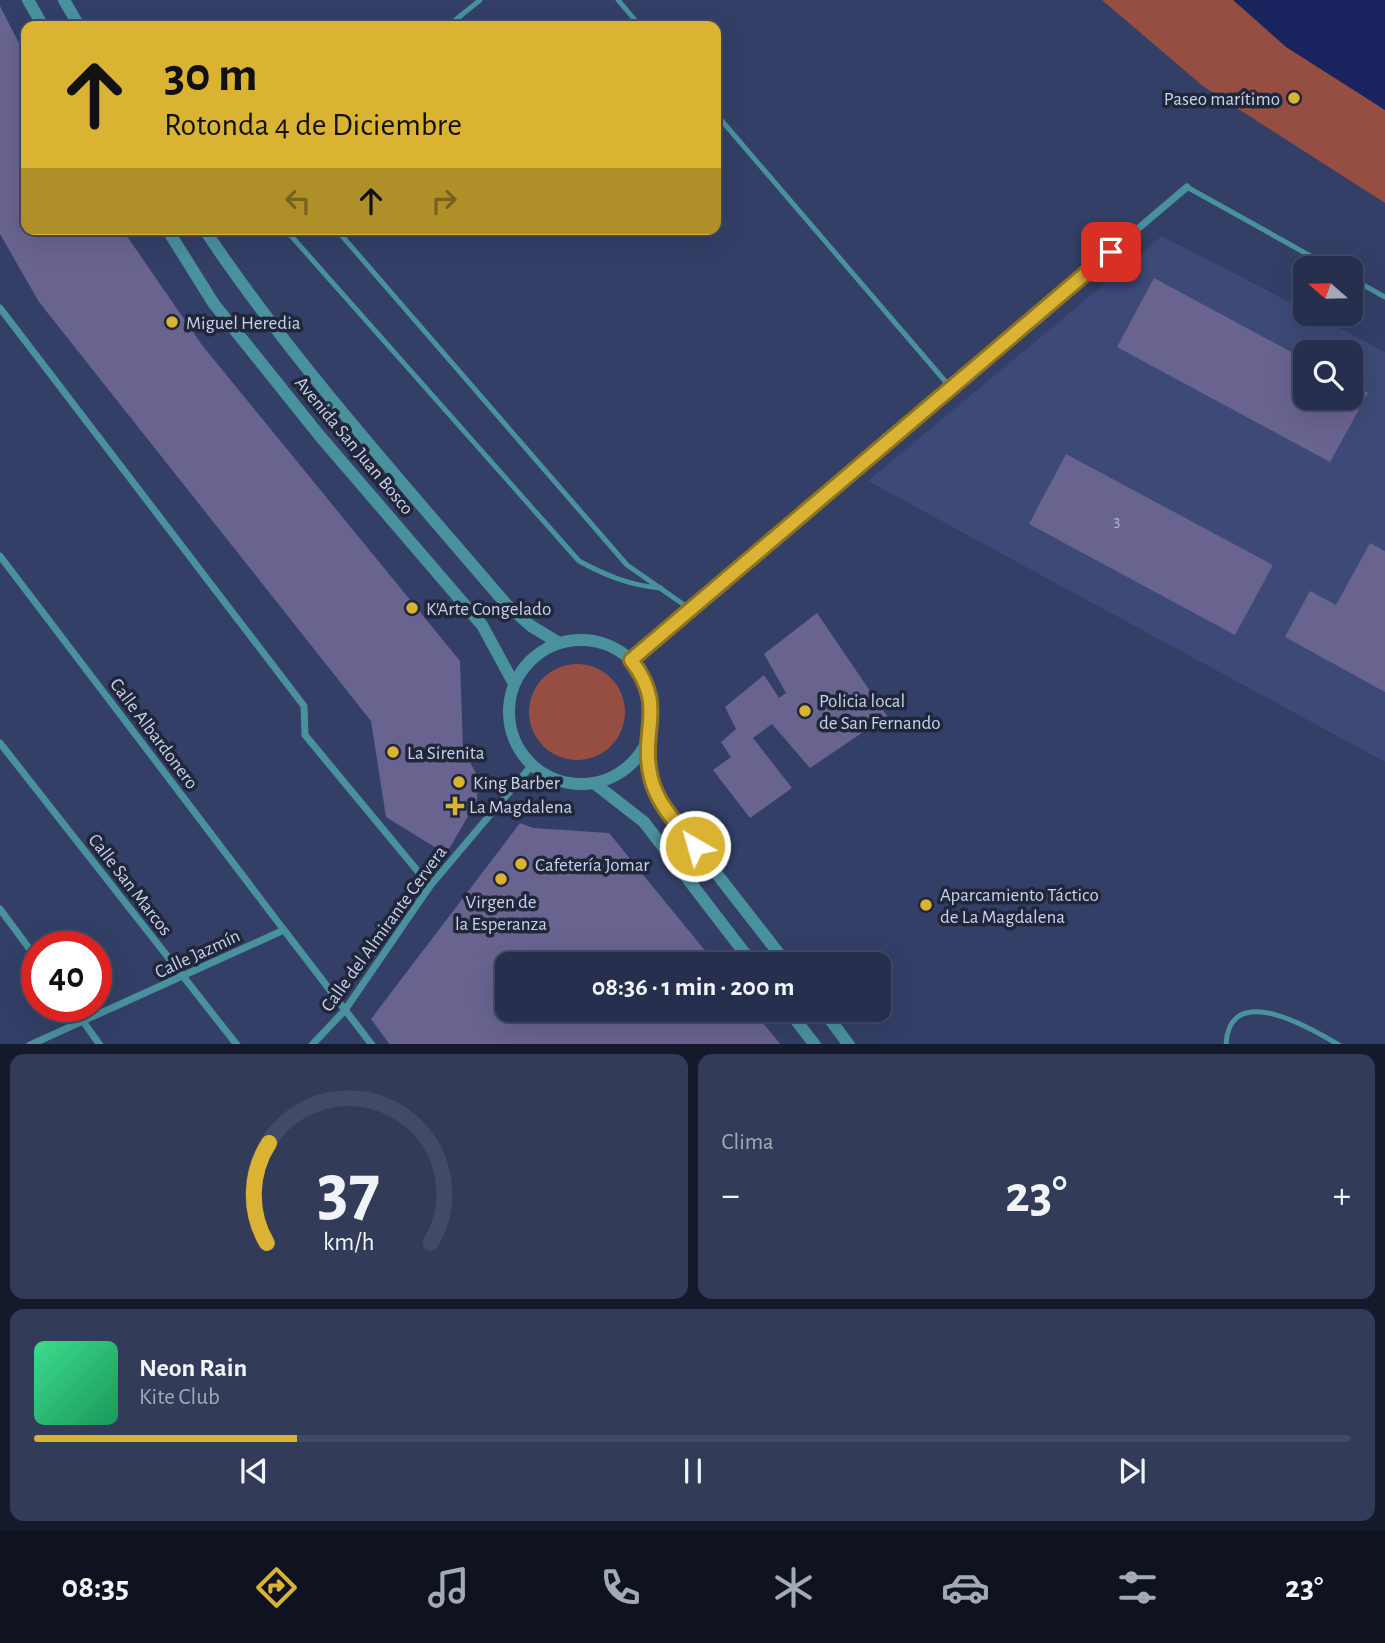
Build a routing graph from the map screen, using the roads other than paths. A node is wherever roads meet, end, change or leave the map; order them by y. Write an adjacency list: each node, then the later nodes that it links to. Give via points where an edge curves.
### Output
1 (28, 0): 5 (street)
2 (64, 0): 6 (street)
3 (480, 0): 7 (lane)
4 (618, 0): 8 (lane)
5 (40, 21)
6 (76, 21)
7 (454, 21)
8 (636, 21)
9 (721, 120): 19 (lane)
10 (1187, 187): 15 (lane); 19 (street)
11 (171, 235): 25 (street, Avenida San Juan Bosco, via 214,304 482,625)
12 (208, 235): 23 (street, Avenida San Juan Bosco, via 239,282 342,411 506,604)
13 (290, 235): 21 (lane, via 579,561 640,587)
14 (341, 235): 21 (lane, via 627,565)
15 (1311, 256)
16 (1363, 285): 17 (lane)
17 (1385, 297)
18 (0, 308): 30 (street, via 304,706 305,735)
19 (951, 388): 22 (street)
20 (0, 556): 32 (street, Calle Albardonero)
21 (661, 588): 22 (lane)
22 (690, 609): 24 (street)
23 (559, 643): 24 (street, via 597,641); 25 (street, via 540,652)
24 (631, 660): 26 (street, via 651,697)
25 (514, 684): 28 (street, via 510,727 518,748)
26 (648, 739): 29 (street, via 634,761 616,775); 35 (street, via 651,778 664,806)
27 (0, 743): 36 (street, Calle San Marcos)
28 (532, 765): 29 (street, via 550,778); 30 (street, Calle del Almirante Cervera)
29 (594, 783): 34 (street, via 644,822)
30 (430, 886): 38 (street, Calle del Almirante Cervera)
31 (0, 909): 33 (street)
32 (284, 929): 36 (street, Calle Jazmín); 38 (street)
33 (21, 937)
34 (744, 952)
35 (778, 952)
36 (184, 977): 37 (street, Calle Jazmín); 45 (street, Calle San Marcos)
37 (112, 1008)
38 (345, 1010): 46 (street, Calle del Almirante Cervera); 47 (street)
39 (81, 1022): 43 (street, Calle Jazmín)
40 (84, 1022): 44 (street)
41 (797, 1022): 48 (street)
42 (832, 1022): 49 (street)
43 (32, 1044)
44 (99, 1044)
45 (235, 1044)
46 (313, 1044)
47 (371, 1044)
48 (814, 1044)
49 (848, 1044)
50 (1226, 1044): 51 (lane, via 1227,1028 1235,1017 1251,1011 1297,1020)
51 (1337, 1044)

